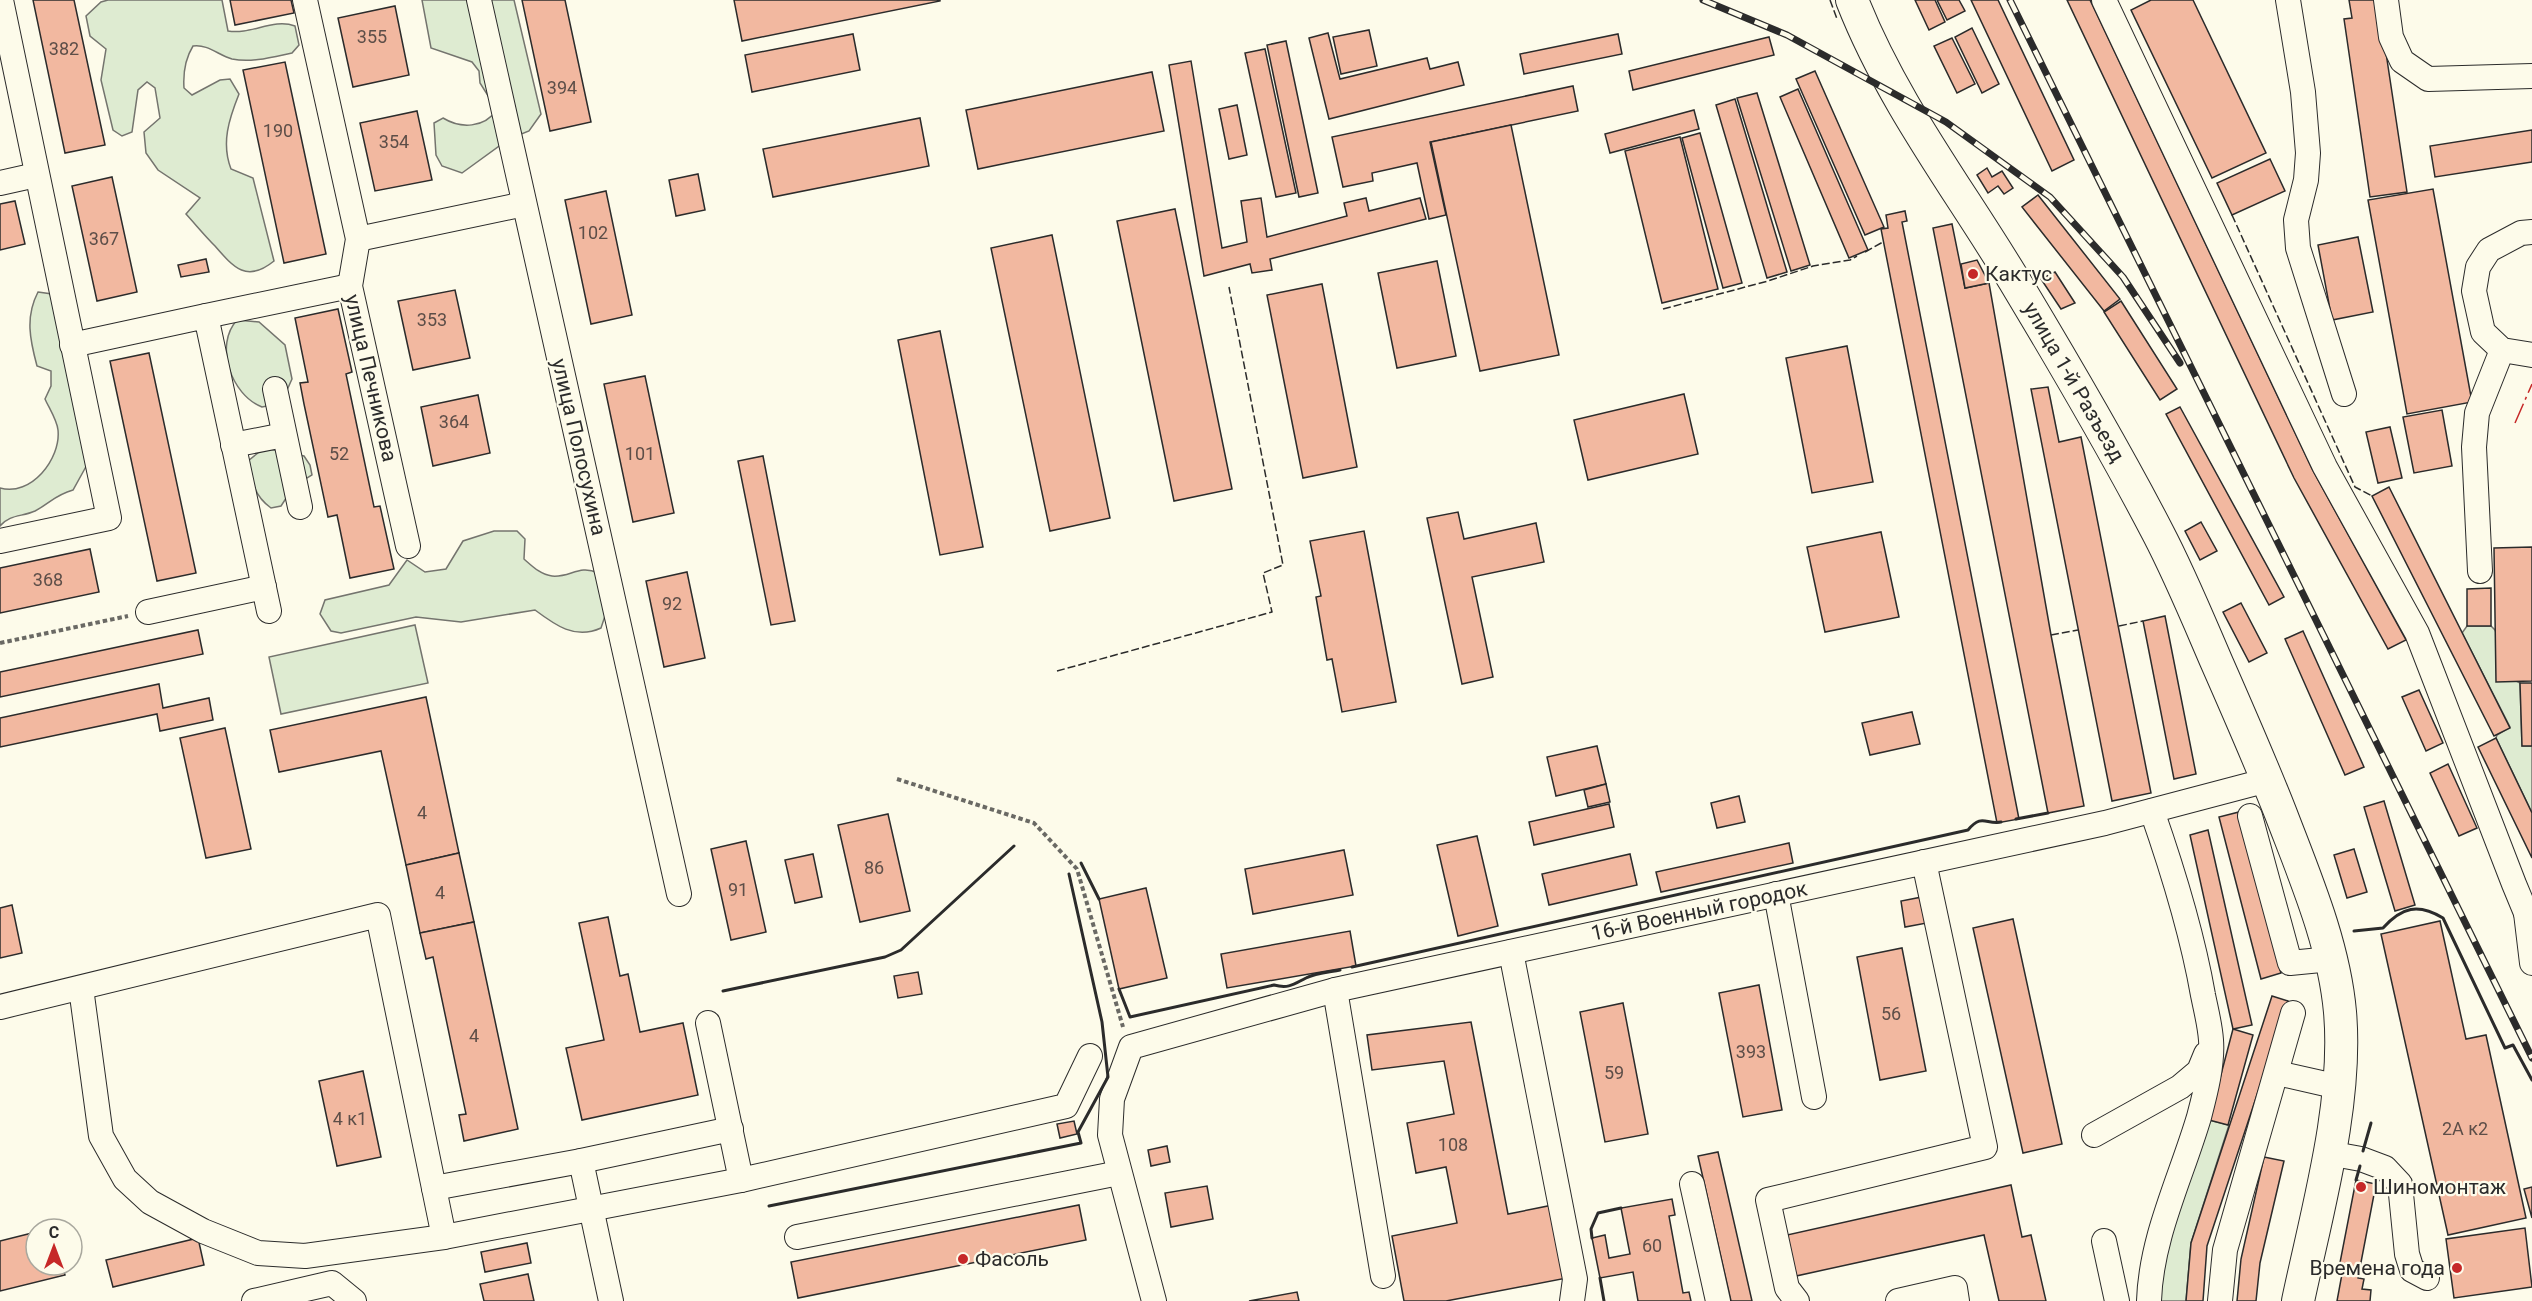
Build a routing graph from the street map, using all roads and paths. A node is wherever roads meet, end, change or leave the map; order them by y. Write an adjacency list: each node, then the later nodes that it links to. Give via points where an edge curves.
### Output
1 (1, 0): 9 (street)
2 (305, 0): 13 (street, улица Печникова)
3 (479, 0): 11 (street, улица Полосухина)
4 (1852, 0): 32 (main road, улица 1-й Разъезд, via 1926,142 2019,287 2154,526)
5 (2104, 0): 38 (street, via 2325,467 2417,633)
6 (2288, 0): 20 (street, via 2308,153 2296,220 2298,248)
7 (2386, 0): 8 (street, via 2391,38 2403,61 2428,79)
8 (2532, 76)
9 (36, 175): 10 (street); 16 (street)
10 (0, 183)
11 (524, 204): 13 (street); 36 (street, улица Полосухина)
12 (2532, 231): 17 (street, via 2489,250 2478,267 2474,291 2483,332)
13 (358, 239): 14 (street, улица Печникова)
14 (350, 286): 15 (street); 25 (street, улица Печникова)
15 (206, 316): 16 (street); 22 (street)
16 (72, 345): 24 (street, via 109,518)
17 (2502, 350): 18 (street); 26 (street, via 2477,413 2474,447)
18 (2532, 355)
19 (275, 389): 21 (street)
20 (2344, 394)
21 (284, 435): 22 (street); 23 (street)
22 (233, 445): 27 (street)
23 (300, 507)
24 (0, 541)
25 (408, 546)
26 (2480, 571)
27 (264, 587): 28 (street); 29 (street)
28 (269, 611)
29 (148, 612): 30 (path)
30 (0, 643)
31 (897, 779): 48 (path, via 1034,823 1077,869)
32 (2268, 780): 33 (street, 16-й Военный городок); 40 (main road, улица 1-й Разъезд)
33 (2152, 811): 35 (street, 16-й Военный городок); 47 (street, via 2197,962)
34 (2250, 816): 40 (street, via 2290,963)
35 (1924, 862): 37 (street, 16-й Военный городок); 73 (street, via 1985,1147 1768,1200 1787,1288)
36 (679, 894)
37 (1776, 894): 39 (street, 16-й Военный городок); 52 (street)
38 (2529, 913): 41 (street)
39 (1510, 952): 43 (street, 16-й Военный городок); 71 (street, via 1575,1279)
40 (2331, 959): 51 (main road, улица 1-й Разъезд, via 2340,1011)
41 (2532, 963)
42 (81, 988): 44 (street); 60 (street, via 378,915); 62 (street, via 101,1137 125,1179 150,1203 203,1231 258,1253 305,1256)
43 (1335, 990): 48 (street, 16-й Военный городок); 65 (street)
44 (0, 1007)
45 (2293, 1013): 50 (street)
46 (708, 1023): 53 (street)
47 (2211, 1041): 54 (street, via 2199,1071 2180,1087); 77 (street, via 2199,1116 2165,1215 2150,1276)
48 (1131, 1047): 57 (street, via 1112,1099 1110,1135)
49 (1090, 1056): 58 (street, via 1066,1106)
50 (2277, 1073): 51 (street); 78 (street, via 2225,1250)
51 (2339, 1087): 55 (main road, улица 1-й Разъезд)
52 (1814, 1097)
53 (731, 1129): 56 (street); 58 (street)
54 (2094, 1135)
55 (2328, 1154): 66 (street, via 2385,1167 2400,1184 2407,1254 2412,1270); 79 (main road, улица 1-й Разъезд)
56 (581, 1161): 60 (street); 61 (street)
57 (1119, 1173): 63 (street); 70 (street)
58 (741, 1180): 61 (street)
59 (1692, 1184): 72 (street)
60 (434, 1188): 62 (street)
61 (591, 1209): 62 (street); 69 (street)
62 (444, 1237)
63 (797, 1237)
64 (2104, 1241): 76 (street)
65 (1383, 1276)
66 (2427, 1278)
67 (254, 1301): 68 (street, via 332,1283)
68 (354, 1301)
69 (611, 1301)
70 (1154, 1301)
71 (1572, 1301)
72 (1718, 1301)
73 (1797, 1301)
74 (1898, 1301): 75 (street, via 1954,1288)
75 (1957, 1301)
76 (2117, 1301)
77 (2149, 1301)
78 (2220, 1301)
79 (2298, 1301)

